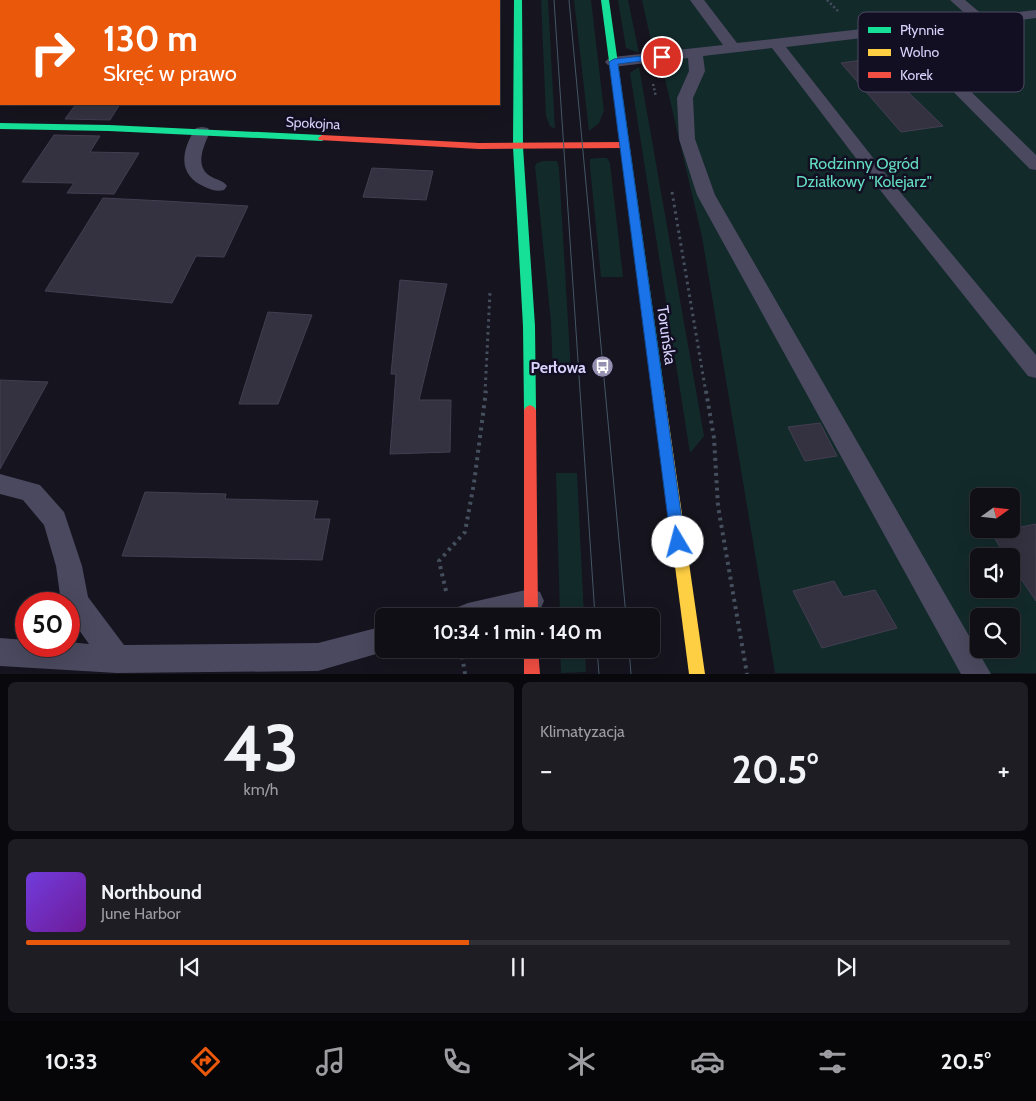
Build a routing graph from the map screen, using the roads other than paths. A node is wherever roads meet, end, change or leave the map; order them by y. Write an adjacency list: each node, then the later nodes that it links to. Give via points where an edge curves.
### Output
1 (518, 0): 17 (main road)
2 (605, 0): 12 (main road, Toruńska)
3 (697, 0): 10 (lane)
4 (957, 0): 5 (lane)
5 (971, 12)
6 (1024, 20): 7 (lane)
7 (1036, 29)
8 (858, 34): 9 (lane)
9 (774, 43): 10 (lane); 20 (lane)
10 (733, 48): 11 (lane)
11 (695, 52): 12 (lane); 29 (lane, via 697,70 685,98 687,139 706,195)
12 (614, 62): 16 (main road, Toruńska)
13 (962, 92): 18 (lane)
14 (0, 126): 15 (main road, Spokojna)
15 (202, 132): 17 (main road, Spokojna); 19 (lane, via 195,144 192,163 198,176)
16 (624, 145): 17 (main road, Spokojna); 28 (main road, Toruńska)
17 (518, 147): 22 (main road, via 529,326)
18 (1036, 165)
19 (218, 186)
20 (1036, 370)
21 (0, 484): 26 (lane, via 31,492 55,520 69,566 75,602)
22 (530, 608)
23 (375, 641): 26 (lane, via 318,657)
24 (0, 652): 26 (lane)
25 (531, 658): 27 (main road)
26 (117, 659)
27 (532, 674)
28 (697, 674)
29 (977, 674)

